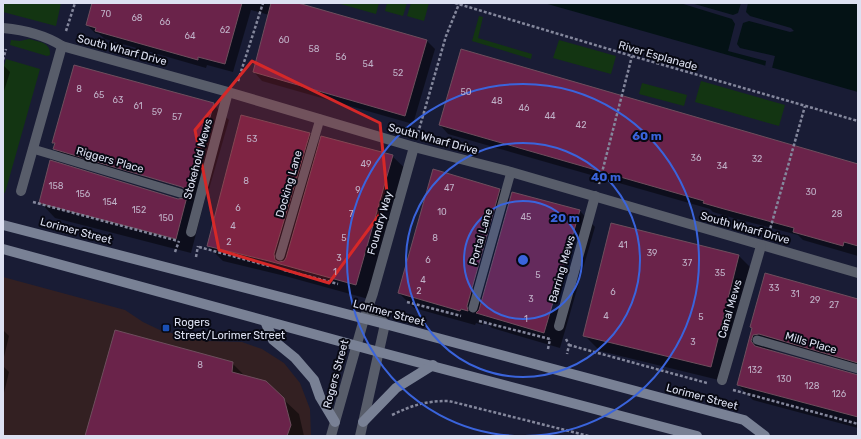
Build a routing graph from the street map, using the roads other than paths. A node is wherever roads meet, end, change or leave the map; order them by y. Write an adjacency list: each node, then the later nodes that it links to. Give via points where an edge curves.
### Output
1 (3, 28): 2 (street, South Wharf Drive, via 37,35)
2 (62, 46): 3 (street, South Wharf Drive); 6 (street)
3 (228, 92): 4 (street, South Wharf Drive); 12 (street, Stokehold Mews)
4 (320, 119): 5 (street, South Wharf Drive); 15 (lane, Docking Lane)
5 (414, 147): 7 (street, South Wharf Drive); 17 (street, Foundry Way)
6 (33, 149): 8 (street); 9 (lane, Riggers Place)
7 (511, 172): 10 (street, South Wharf Drive); 18 (lane, Portal Lane)
8 (21, 191)
9 (180, 193)
10 (595, 196): 13 (street, South Wharf Drive); 22 (street, Barring Mews)
11 (3, 225): 19 (main road, Lorimer Street)
12 (191, 232)
13 (761, 246): 16 (street, South Wharf Drive); 28 (street, Canal Mews)
14 (3, 249): 20 (main road)
15 (280, 256)
16 (858, 273)
17 (369, 306): 19 (street, Foundry Way); 21 (street)
18 (473, 308)
19 (364, 319): 21 (main road, Lorimer Street); 24 (street, Rogers Street)
20 (265, 321): 24 (main road); 30 (main road, via 274,340 295,358 314,380 320,398)
21 (385, 324): 25 (street); 34 (main road, Lorimer Street, via 744,420)
22 (559, 326)
23 (757, 340): 27 (lane, Mills Place)
24 (356, 345): 25 (main road); 30 (street, Rogers Street)
25 (379, 352): 26 (main road); 29 (street)
26 (433, 365): 29 (main road, via 396,388); 33 (main road)
27 (858, 369)
28 (722, 380)
29 (367, 419): 32 (street)
30 (335, 422): 31 (street, Rogers Street)
31 (331, 436)
32 (360, 436)
33 (697, 436)
34 (765, 436)

